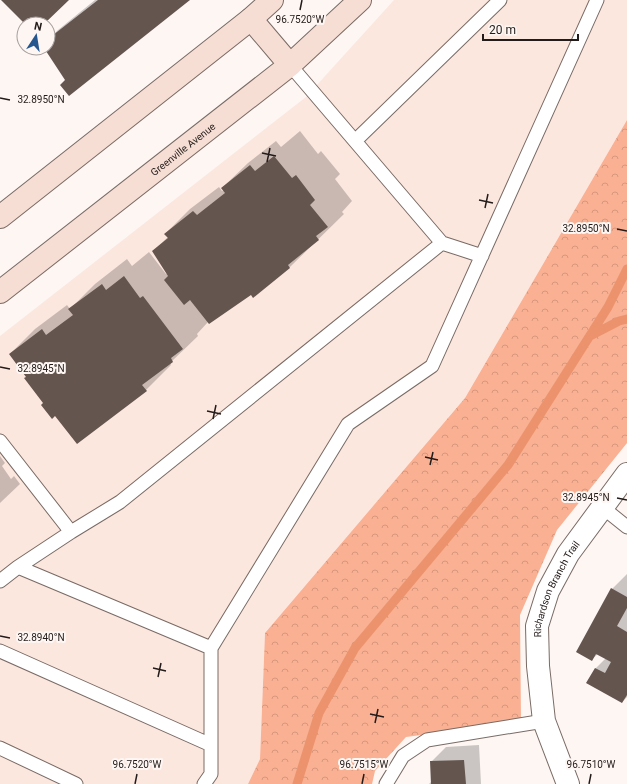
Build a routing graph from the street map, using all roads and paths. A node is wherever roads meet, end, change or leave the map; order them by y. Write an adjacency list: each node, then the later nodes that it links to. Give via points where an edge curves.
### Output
1 (272, 0): 5 (main road)
2 (360, 0): 6 (main road, Greenville Avenue)
3 (500, 0): 7 (lane)
4 (597, 0): 10 (lane)
5 (251, 19): 6 (main road); 8 (main road)
6 (290, 65): 7 (lane); 11 (main road, Greenville Avenue)
7 (355, 141): 9 (lane)
8 (0, 217)
9 (442, 243): 10 (lane); 16 (lane, via 120,502)
10 (482, 256): 19 (lane, via 432,366 348,424)
11 (0, 292)
12 (0, 441): 16 (lane)
13 (627, 474): 14 (street, Richardson Branch Trail)
14 (602, 507): 15 (lane); 21 (street, Richardson Branch Trail, via 568,554 548,591 537,626)
15 (627, 527)
16 (71, 532): 17 (lane)
17 (18, 567): 18 (lane); 19 (lane)
18 (0, 581)
19 (211, 648): 22 (lane)
20 (0, 651): 22 (lane)
21 (544, 721): 26 (lane, via 428,740 403,756); 27 (street, Richardson Branch Trail)
22 (211, 745): 25 (lane, via 211,774)
23 (0, 748): 24 (lane)
24 (76, 784)
25 (204, 784)
26 (386, 784)
27 (568, 784)

